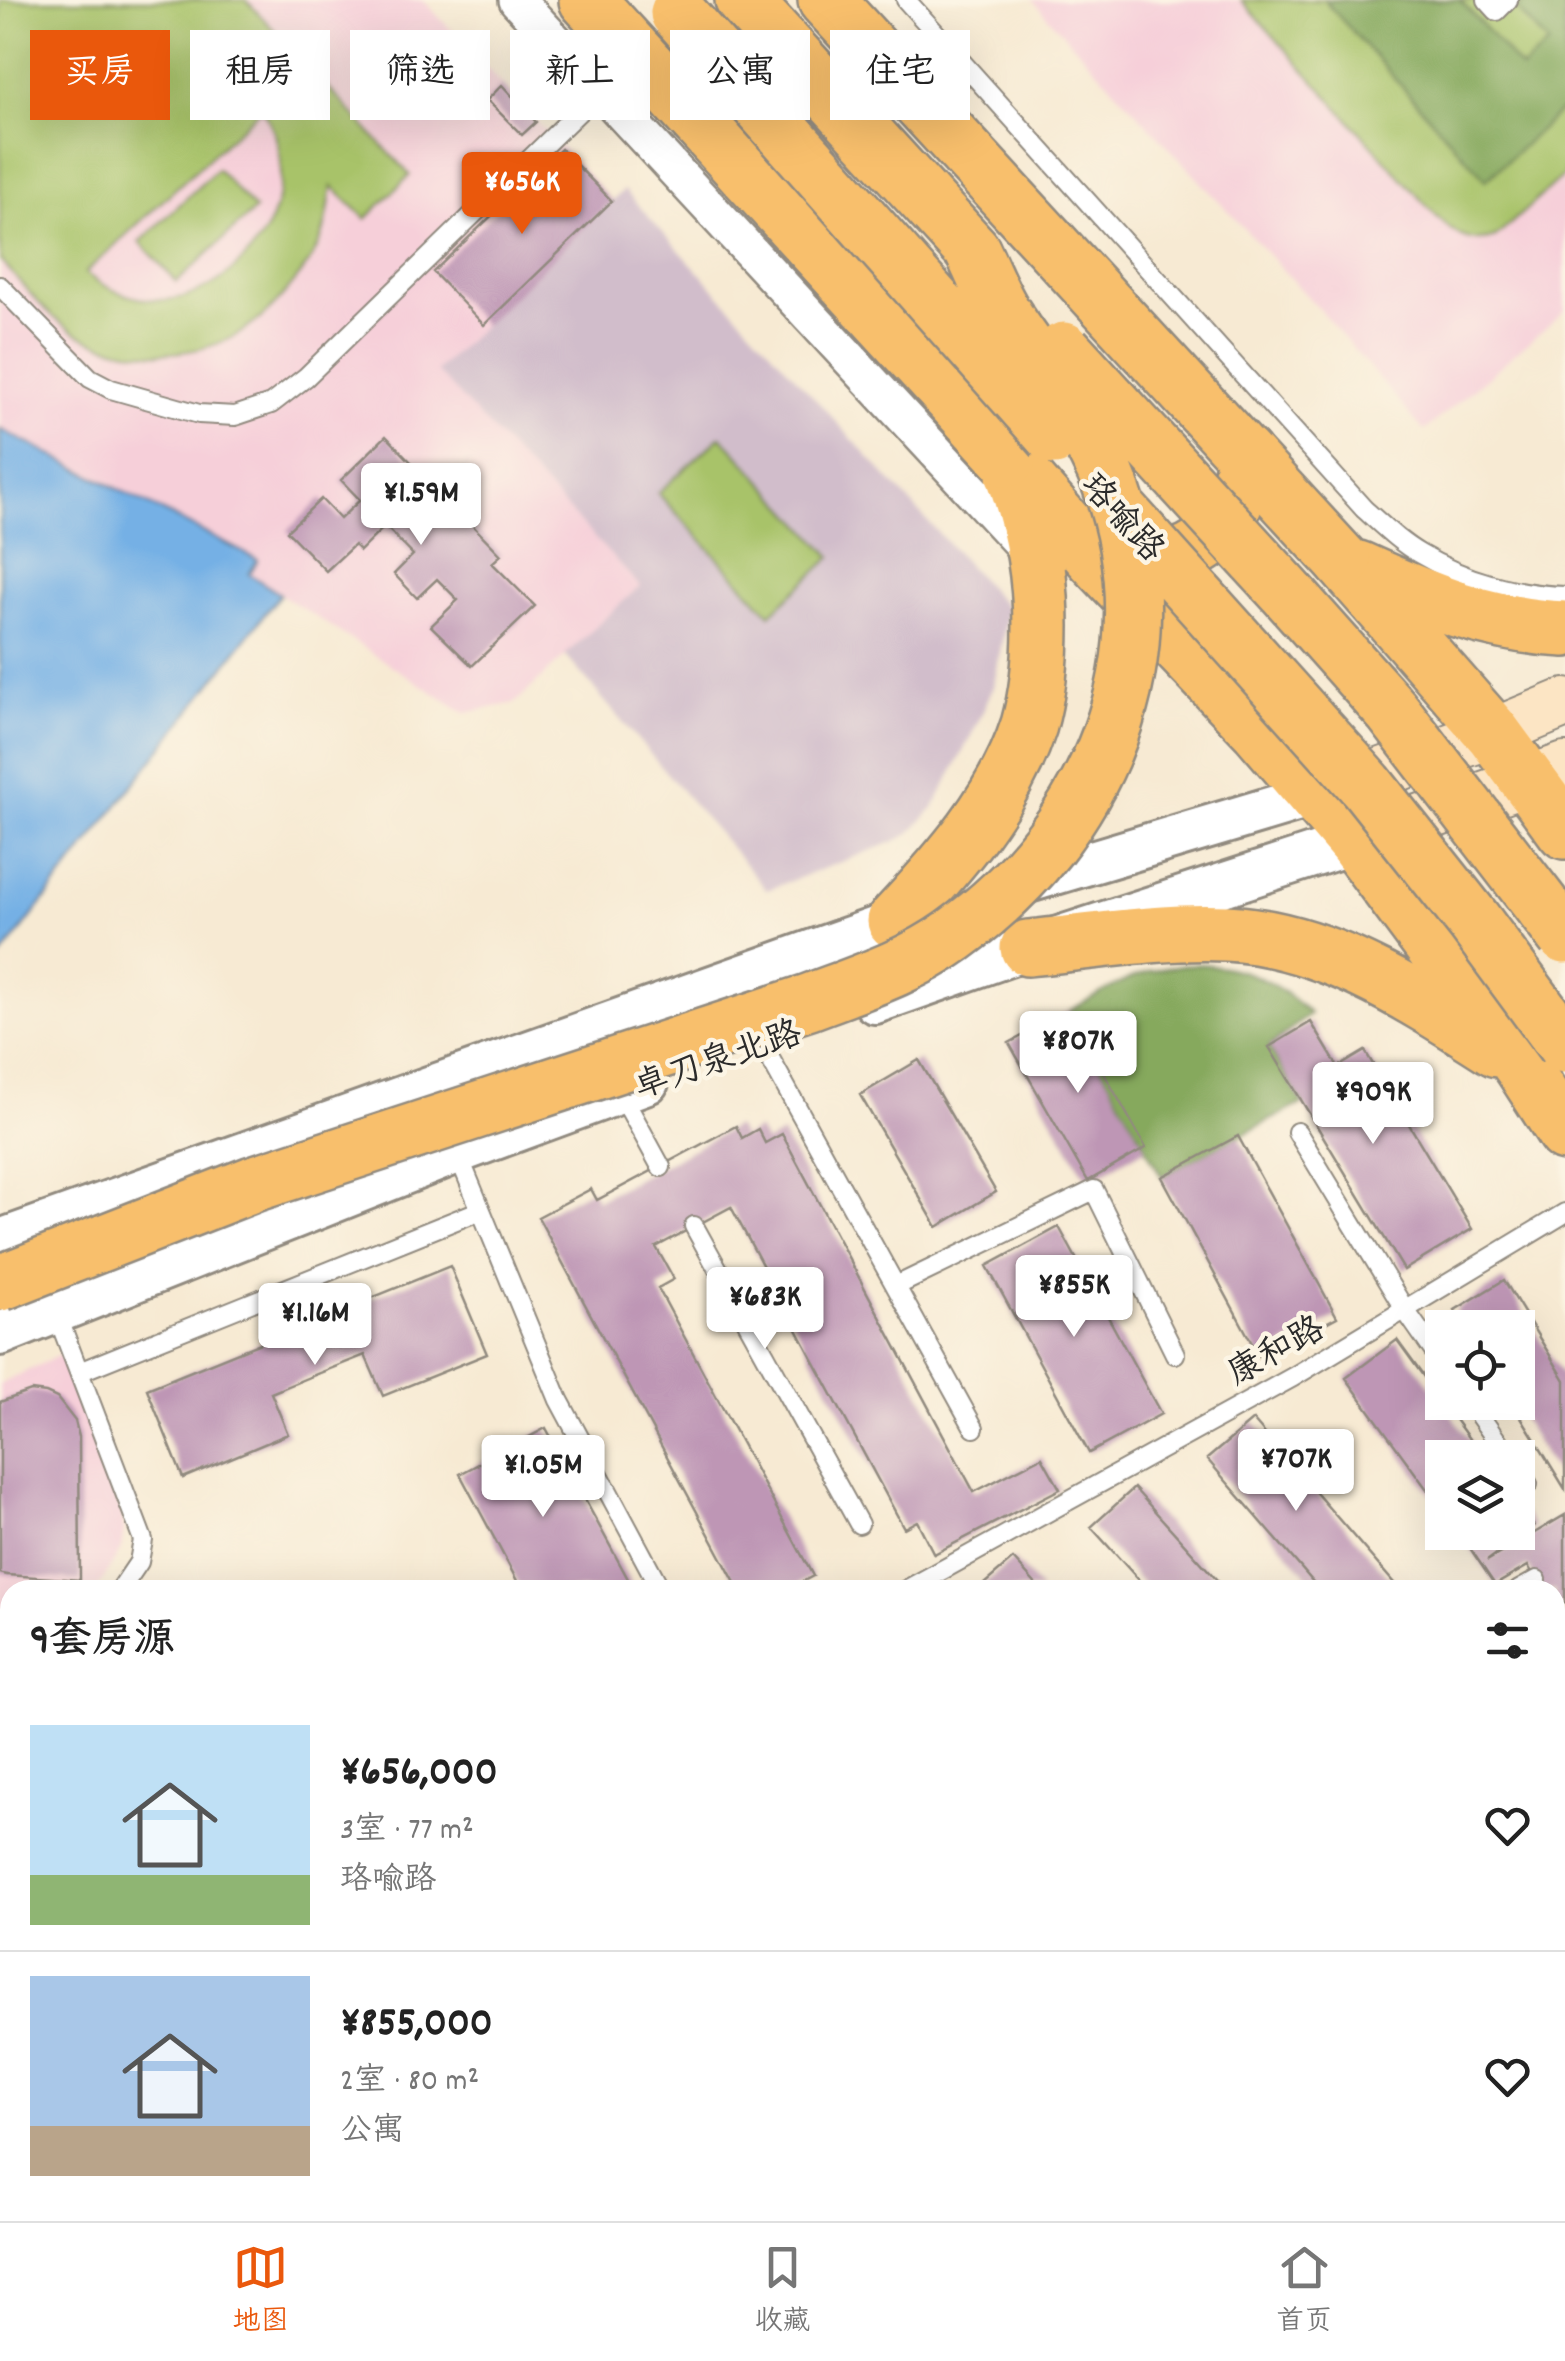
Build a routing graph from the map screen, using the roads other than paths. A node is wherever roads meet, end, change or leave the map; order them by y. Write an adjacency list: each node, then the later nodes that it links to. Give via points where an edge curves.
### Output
1 (517, 0): 9 (street)
2 (588, 0): 15 (main road)
3 (743, 0): 12 (main road, 珞喻路)
4 (826, 0): 14 (main road)
5 (906, 0): 19 (lane, via 1390,532 1472,577)
6 (1487, 0): 7 (lane, via 1497,10)
7 (1508, 0)
8 (672, 7): 31 (main road, 珞喻路, bridge, via 1366,785 1473,920)
9 (545, 30)
10 (569, 120): 13 (lane, via 306,377 258,410 199,414 111,389 90,378)
11 (628, 120): 17 (street)
12 (972, 250): 28 (main road, 珞喻路, bridge, via 1392,711); 41 (main road, bridge, via 1004,315 1090,439 1128,540 1132,626 1116,726 1074,810 1031,866 953,936 898,968 253,1184)
13 (0, 286)
14 (1245, 455): 16 (main road, via 1227,519 1200,546 1149,564); 18 (main road)
15 (1008, 458): 16 (main road); 17 (main road)
16 (1095, 559): 24 (main road)
17 (1037, 560): 27 (main road, via 1038,685 1029,724 983,815)
18 (1343, 562): 20 (main road, via 1480,618); 22 (main road)
19 (1565, 596)
20 (1565, 629)
21 (1565, 703): 22 (main road, 卓刀泉北路)
22 (1493, 734): 23 (main road); 24 (main road, 卓刀泉北路)
23 (1547, 774): 25 (main road); 26 (main road, 卓刀泉北路)
24 (1316, 796): 26 (main road); 27 (street, 卓刀泉北路)
25 (1565, 831)
26 (1355, 842): 29 (street, 卓刀泉北路); 31 (main road)
27 (895, 921): 40 (street, 卓刀泉北路)
28 (1565, 936)
29 (1028, 948): 30 (street, 卓刀泉北路); 31 (main road, via 1188,933 1264,937 1347,963 1450,1019)
30 (761, 1042): 32 (street, 卓刀泉北路); 42 (lane)
31 (1543, 1055): 34 (main road)
32 (620, 1092): 35 (street, 卓刀泉北路); 36 (lane)
33 (1297, 1132): 43 (lane)
34 (1565, 1134)
35 (457, 1152): 37 (lane); 44 (street, 卓刀泉北路)
36 (660, 1166)
37 (481, 1210): 48 (lane); 52 (lane, via 559,1400)
38 (1565, 1213): 43 (lane, 康和路)
39 (694, 1226): 50 (lane)
40 (0, 1241)
41 (0, 1283)
42 (896, 1286): 47 (lane, via 1094,1190); 49 (lane)
43 (1405, 1310): 46 (lane); 53 (lane, 康和路)
44 (56, 1312): 45 (street, 卓刀泉北路); 48 (lane)
45 (0, 1334)
46 (1425, 1339)
47 (1175, 1354)
48 (79, 1372): 51 (lane, via 143,1540)
49 (974, 1428)
50 (859, 1524)
51 (127, 1580)
52 (655, 1580)
53 (924, 1580)

